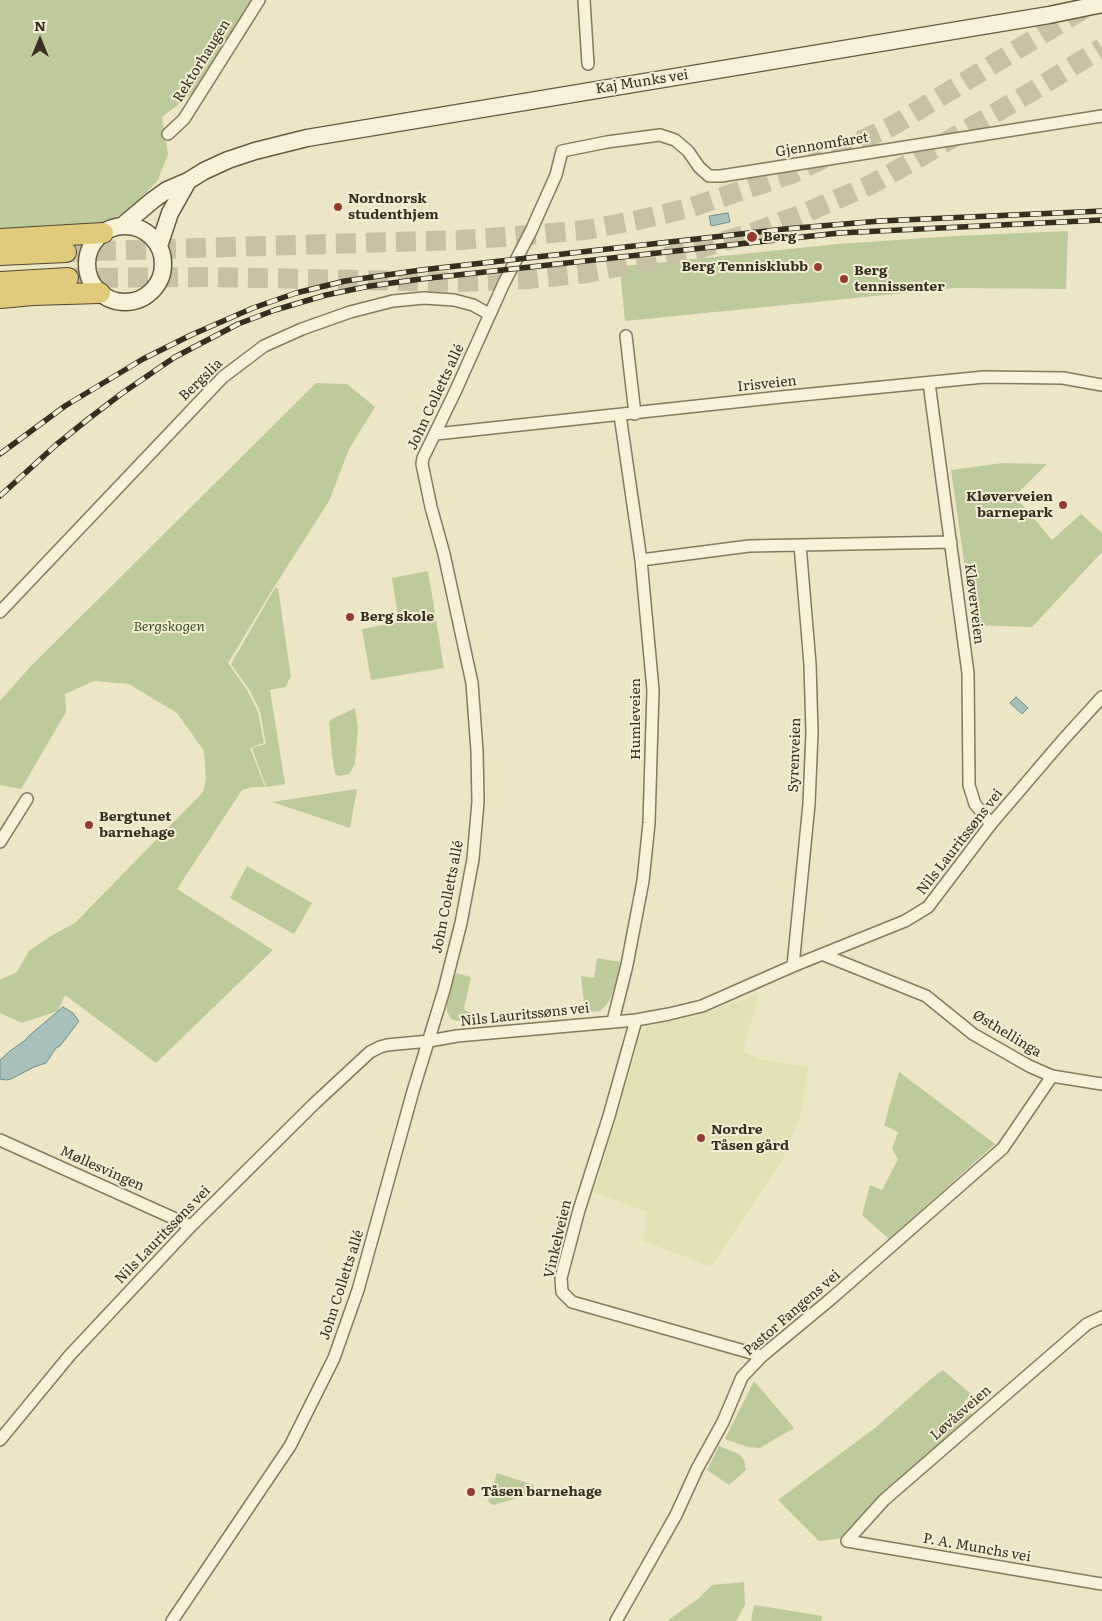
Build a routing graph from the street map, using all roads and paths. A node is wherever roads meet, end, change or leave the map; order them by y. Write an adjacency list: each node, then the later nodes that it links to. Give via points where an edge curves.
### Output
1 (258, 0): 6 (street, Rektorhaugen, via 184,119)
2 (584, 0): 4 (street)
3 (1102, 4): 8 (main road, Kaj Munks vei, via 307,138 228,160)
4 (588, 64)
5 (1102, 116): 7 (street, Gjennomfaret, via 721,176 709,176 676,140 660,135)
6 (168, 134)
7 (562, 152): 19 (street, John Colletts allé, via 541,209)
8 (188, 181): 9 (main road, Kaj Munks vei, via 153,200); 12 (main road, via 170,213)
9 (122, 226): 10 (main road, Kaj Munks vei); 12 (main road, via 140,228)
10 (103, 233): 11 (highway); 17 (main road, via 87,258 88,274)
11 (0, 239)
12 (159, 246): 17 (main road, via 164,261 163,272 149,294 122,302)
13 (66, 252): 14 (highway)
14 (0, 255)
15 (68, 278): 16 (highway)
16 (0, 282)
17 (100, 293): 18 (highway)
18 (0, 298)
19 (490, 314): 25 (street, John Colletts allé); 29 (street, Bergslia, via 454,300 393,301 350,312 264,346 223,376)
20 (626, 336): 23 (street)
21 (929, 383): 22 (street, Irisveien, via 1014,377 1063,378); 23 (street, Irisveien); 26 (street, Kløverveien)
22 (1102, 385)
23 (635, 414): 24 (street, Irisveien)
24 (620, 415): 25 (street, Irisveien); 28 (street, Humleveien)
25 (436, 434): 38 (street, John Colletts allé, via 422,464 472,682 478,802 466,901)
26 (951, 542): 27 (street); 32 (street, Kløverveien, via 968,673 969,784 975,804)
27 (800, 545): 28 (street, via 749,546); 35 (street, Syrenveien, via 812,733 809,804)
28 (641, 560): 37 (street, Humleveien, via 653,690 649,823 643,881)
29 (0, 612)
30 (1102, 697): 32 (street, Nils Lauritssøns vei)
31 (27, 799): 33 (street)
32 (991, 824): 34 (street, Nils Lauritssøns vei, via 928,907)
33 (0, 842)
34 (824, 954): 35 (street, Nils Lauritssøns vei); 39 (street, Østhellinga, via 926,996 973,1034)
35 (793, 966): 36 (street, Nils Lauritssøns vei, via 702,1006)
36 (636, 1020): 37 (street, Nils Lauritssøns vei); 44 (street, Vinkelveien, via 561,1278 562,1292 572,1302)
37 (614, 1021): 38 (street, Nils Lauritssøns vei)
38 (429, 1041): 42 (street, Nils Lauritssøns vei, via 380,1046 370,1052); 48 (street, John Colletts allé, via 358,1290 334,1358 290,1446)
39 (1052, 1076): 40 (street, Østhellinga); 44 (street, Pastor Fangens vei, via 1003,1148)
40 (1102, 1084)
41 (0, 1140): 42 (street, Møllesvingen)
42 (191, 1226): 45 (street, Nils Lauritssøns vei, via 70,1356)
43 (1102, 1317): 46 (street, Løvåsveien, via 1087,1324 891,1494)
44 (762, 1356): 49 (street, Pastor Fangens vei, via 742,1377 676,1515)
45 (0, 1440)
46 (847, 1541): 47 (street, P. A. Munchs vei)
47 (1102, 1584)
48 (172, 1621)
49 (616, 1621)

